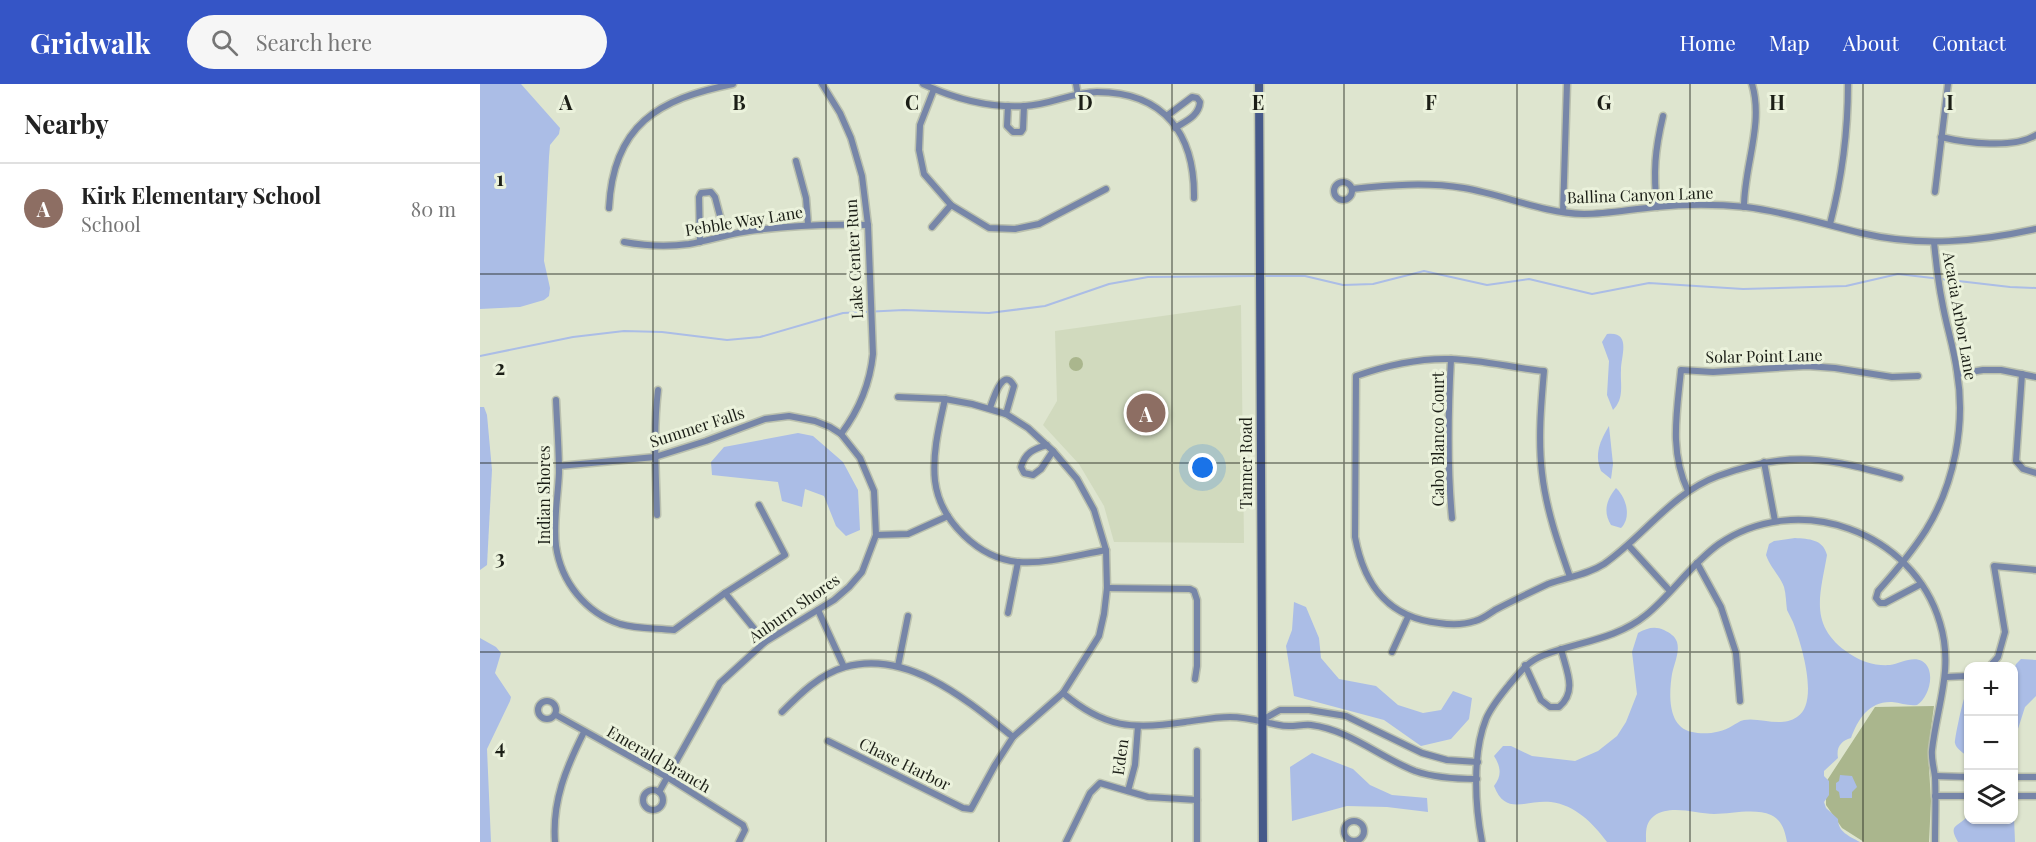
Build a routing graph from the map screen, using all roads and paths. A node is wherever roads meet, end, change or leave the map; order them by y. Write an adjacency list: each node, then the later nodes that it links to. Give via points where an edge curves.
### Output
1 (733, 84): 10 (street)
2 (822, 84): 32 (street, Lake Center Run, via 851,138 862,176)
3 (923, 84): 11 (street)
4 (1076, 84): 12 (street)
5 (1258, 84): 94 (main road, Tanner Road)
6 (1567, 84): 29 (street)
7 (1752, 84): 27 (street, via 1757,113)
8 (1848, 84): 31 (street, via 1842,170)
9 (1948, 84): 19 (street)
10 (715, 86): 28 (street, via 664,105 638,127 619,154)
11 (934, 89): 13 (street, via 980,104); 25 (street, via 920,125 919,150 924,174)
12 (1078, 95): 14 (street); 15 (street, via 1096,92 1133,96)
13 (1008, 106): 14 (street); 14 (street, via 1007,126 1013,132 1021,132)
14 (1024, 106)
15 (1168, 115): 17 (street); 17 (street, via 1192,97 1200,102 1195,115)
16 (1663, 116): 26 (street, via 1655,149)
17 (1175, 128): 24 (street, via 1191,160)
18 (2034, 136): 19 (street, via 1992,143)
19 (1941, 137): 23 (street)
20 (796, 160): 30 (street)
21 (1106, 189): 25 (street, via 1039,224 1015,229 989,228)
22 (1352, 189): 29 (street, Ballina Canyon Lane, via 1444,185)
23 (1935, 192)
24 (1194, 198)
25 (951, 205): 33 (street)
26 (1657, 207): 27 (street, Ballina Canyon Lane); 29 (street, Ballina Canyon Lane, via 1601,213)
27 (1744, 207): 31 (street, Ballina Canyon Lane)
28 (609, 208)
29 (1563, 212)
30 (808, 224): 32 (street, Pebble Way Lane); 35 (street, Pebble Way Lane)
31 (1830, 224): 38 (street, Ballina Canyon Lane, via 1882,237)
32 (868, 225): 50 (street, Lake Center Run, via 873,354 867,388)
33 (932, 227)
34 (2036, 229): 38 (street, Ballina Canyon Lane, via 1970,241)
35 (725, 235): 37 (street, Pebble Way Lane); 37 (street, via 715,197 706,191 699,196)
36 (624, 242): 37 (street, Pebble Way Lane, via 665,246)
37 (700, 242)
38 (1934, 242): 40 (street, Acacia Arbor Lane, via 1941,300)
39 (1451, 359): 62 (street, Cabo Blanco Court, via 1448,433); 71 (street, via 1544,371 1542,473 1555,534); 79 (street, via 1389,365 1356,376 1355,537 1360,562 1378,593)
40 (1958, 374): 41 (street, via 2001,370); 67 (street, Acacia Arbor Lane, via 1957,446 1952,468 1935,514)
41 (2022, 374): 43 (street); 56 (street, via 2016,461)
42 (1918, 376): 58 (street, Solar Point Lane, via 1892,377 1807,366 1681,370 1675,444)
43 (2036, 377)
44 (658, 390): 53 (street)
45 (898, 397): 46 (street)
46 (945, 399): 48 (street); 61 (street, via 936,441 935,483)
47 (556, 400): 55 (street, Indian Shores)
48 (990, 408): 49 (street); 49 (street, via 1000,384 1008,380 1014,386)
49 (1006, 414): 51 (street)
50 (841, 434): 53 (street, Summer Falls, via 815,421 777,417); 64 (street, Auburn Shores, via 867,470 874,491)
51 (1047, 445): 52 (street); 52 (street, via 1027,454 1021,468 1024,473 1034,475)
52 (1053, 451): 66 (street, via 1073,473 1095,510)
53 (655, 457): 55 (street, Summer Falls); 60 (street)
54 (1764, 462): 57 (street, via 1790,458 1844,462); 58 (street, via 1715,477); 63 (street)
55 (559, 466): 75 (street, Indian Shores, via 559,557 567,579 591,609 618,623 674,630)
56 (2036, 473)
57 (1900, 478)
58 (1688, 491): 65 (street)
59 (759, 505): 75 (street, Indian Shores, via 785,555)
60 (657, 515)
61 (948, 516): 64 (street, via 908,534); 68 (street, via 972,543)
62 (1452, 518)
63 (1775, 522): 67 (street, via 1810,520 1845,527); 69 (street, via 1736,535)
64 (876, 535): 76 (street, Auburn Shores, via 862,572 849,588)
65 (1629, 546): 71 (street, via 1601,566); 74 (street)
66 (1106, 550): 68 (street); 73 (street)
67 (1905, 561): 72 (street); 72 (street, Acacia Arbor Lane, via 1876,598 1880,603 1890,601)
68 (1018, 562): 77 (street)
69 (1697, 563): 74 (street); 91 (street, via 1721,607 1736,653)
70 (2036, 570): 83 (street, via 1994,566 2005,632)
71 (1570, 577): 79 (street, via 1464,624)
72 (1921, 584): 88 (street, via 1940,620)
73 (1107, 588): 89 (street, via 1194,591); 90 (street, via 1098,636)
74 (1670, 591): 81 (street, via 1646,615 1623,630)
75 (725, 593): 80 (street)
76 (818, 610): 80 (street, Auburn Shores); 86 (street)
77 (1008, 613)
78 (908, 616): 85 (street)
79 (1408, 617): 82 (street)
80 (765, 642): 102 (street, Auburn Shores, via 720,683)
81 (1561, 649): 84 (street); 84 (street, via 1570,688 1568,699 1559,707 1550,707 1541,700)
82 (1392, 652)
83 (1994, 662)
84 (1525, 665): 100 (street, via 1487,716 1479,739)
85 (898, 666): 86 (street); 97 (street, via 938,684 984,713)
86 (844, 667): 92 (street, via 815,682)
87 (1964, 676): 88 (street)
88 (1946, 677): 101 (street, via 1932,752)
89 (1195, 679)
90 (1063, 693): 95 (street, via 1091,714); 97 (street)
91 (1740, 700)
92 (782, 712)
93 (556, 715): 96 (street, Emerald Branch)
94 (1262, 720): 95 (street, via 1231,717); 100 (street, via 1280,710 1346,716 1422,753); 106 (street, via 1281,726 1310,725 1338,731 1415,771); 118 (main road, Tanner Road)
95 (1138, 726): 107 (street, Eden)
96 (584, 732): 102 (street, Emerald Branch); 114 (street, via 561,782 554,816)
97 (1013, 738): 98 (street, Chase Harbor, via 971,809)
98 (828, 741)
99 (1197, 751): 113 (street)
100 (1478, 762): 106 (street)
101 (1935, 776): 103 (street); 109 (street)
102 (667, 777): 108 (street, Auburn Shores); 115 (street, Emerald Branch, via 743,825 745,830)
103 (1964, 777)
104 (2018, 777): 105 (street)
105 (2036, 777)
106 (1477, 779): 119 (street)
107 (1128, 791): 113 (street, via 1148,797); 116 (street, via 1100,783 1090,794)
108 (659, 792)
109 (1935, 796): 110 (street); 120 (street)
110 (1964, 796)
111 (2018, 796): 112 (street)
112 (2036, 796)
113 (1197, 800): 117 (street)
114 (555, 842)
115 (739, 842)
116 (1066, 842)
117 (1197, 842)
118 (1263, 842)
119 (1482, 842)
120 (1935, 842)

